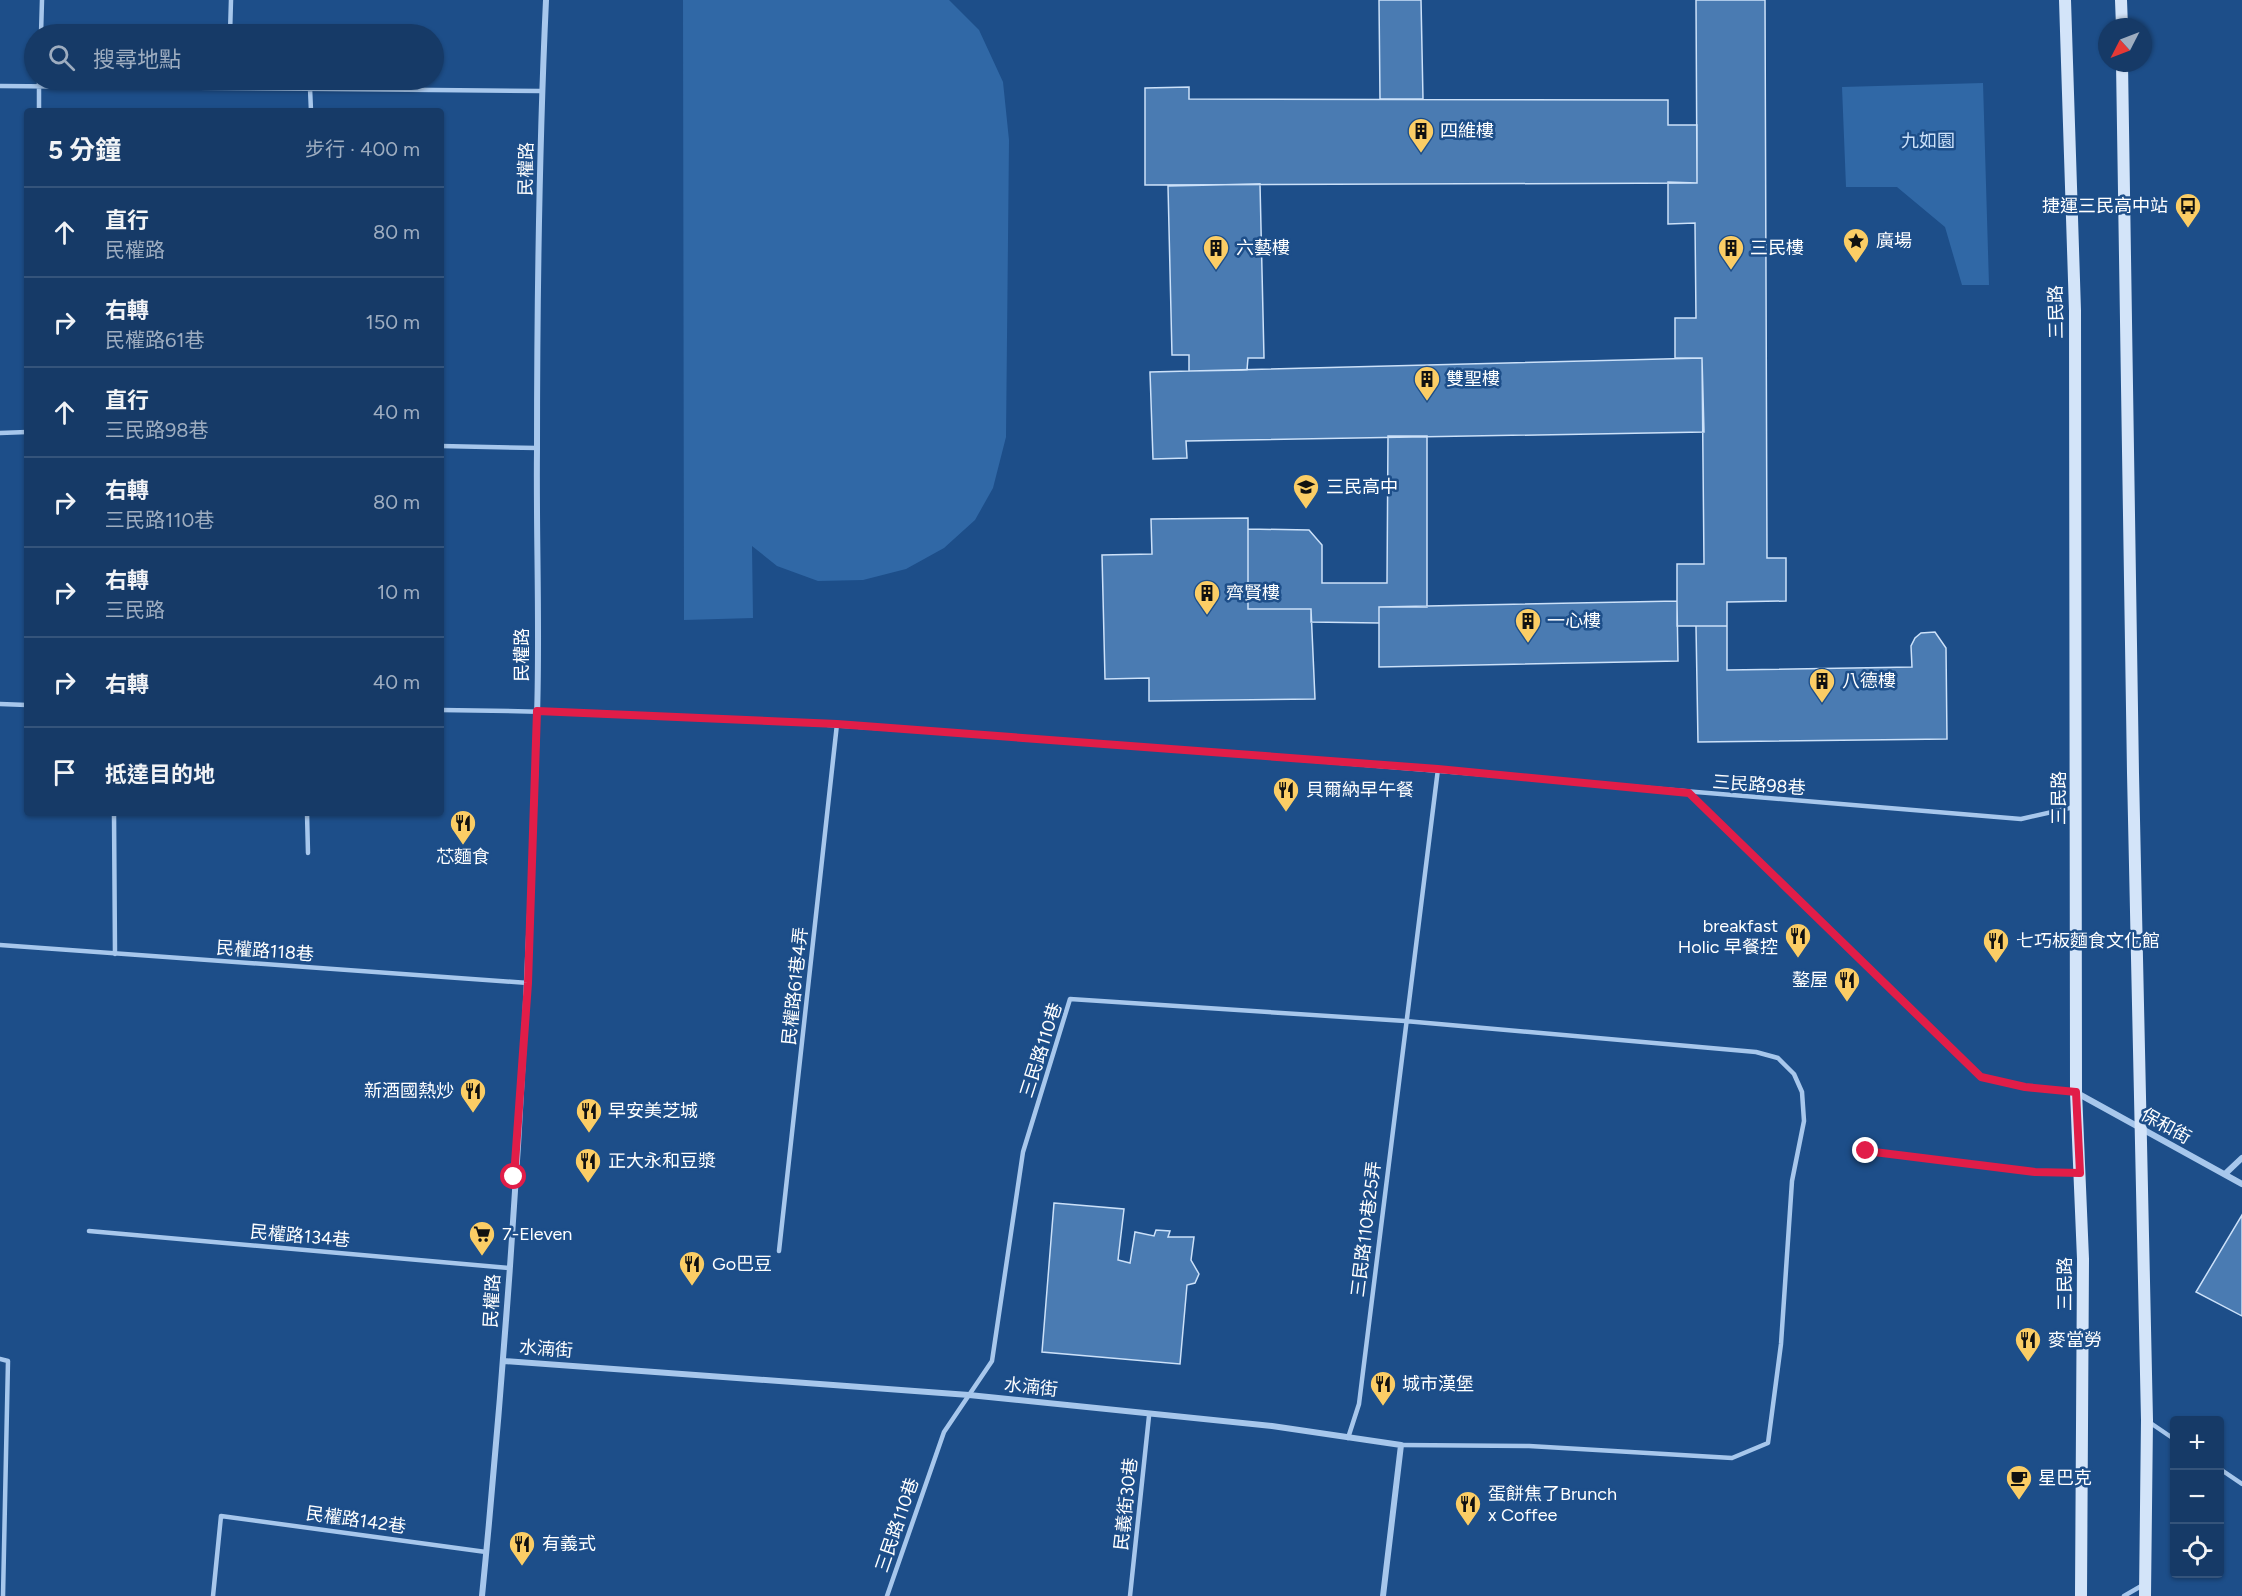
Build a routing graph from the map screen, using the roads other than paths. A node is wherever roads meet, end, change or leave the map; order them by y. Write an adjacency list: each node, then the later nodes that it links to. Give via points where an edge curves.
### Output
1 (42, 0): 7 (lane)
2 (231, 0): 8 (lane)
3 (546, 0): 15 (street, 民權路)
4 (2064, 0): 29 (main road, 三民路, via 2075,311)
5 (2121, 0): 6 (main road)
6 (2122, 18)
7 (41, 24)
8 (231, 24)
9 (2122, 72): 38 (main road)
10 (0, 86): 11 (lane)
11 (24, 87)
12 (39, 90): 16 (lane)
13 (310, 90): 17 (lane)
14 (444, 90): 15 (lane)
15 (542, 91): 21 (street, 民權路)
16 (39, 108)
17 (310, 108)
18 (24, 432): 19 (lane)
19 (0, 433)
20 (444, 446): 21 (lane)
21 (537, 448): 25 (street, 民權路)
22 (0, 704): 23 (lane)
23 (24, 705)
24 (444, 710): 25 (lane, 三民路98巷)
25 (537, 711): 26 (lane, 三民路98巷); 35 (street, 民權路)
26 (837, 724): 27 (lane, 三民路98巷); 45 (lane, 民權路61巷4弄)
27 (1438, 769): 28 (lane, 三民路98巷); 36 (lane)
28 (1689, 793): 29 (lane, 三民路98巷, via 2021,819); 37 (lane, via 1981,1077 2025,1087)
29 (2078, 807): 37 (main road, 三民路)
30 (114, 816): 34 (lane)
31 (307, 816): 32 (lane)
32 (308, 854)
33 (0, 945): 34 (lane, 民權路118巷)
34 (115, 954): 35 (lane, 民權路118巷)
35 (528, 983): 46 (street, 民權路)
36 (1405, 1022): 49 (lane, 三民路110巷, via 1070,999 1023,1152 992,1361); 53 (lane, 三民路110巷25弄, via 1359,1404); 54 (lane, via 1756,1052 1778,1058 1794,1074 1802,1092 1804,1121 1792,1181 1781,1344 1767,1443 1732,1458 1528,1446)
37 (2076, 1092): 38 (street, 保和街); 41 (main road, 三民路)
38 (2142, 1129): 42 (street, 保和街); 51 (main road)
39 (1866, 1151): 41 (lane, via 2035,1172)
40 (2242, 1158): 42 (street)
41 (2080, 1173): 65 (main road, 三民路)
42 (2225, 1174): 43 (street, 保和街)
43 (2242, 1184)
44 (89, 1231): 46 (lane, 民權路134巷)
45 (779, 1251)
46 (509, 1268): 48 (street, 民權路)
47 (0, 1359): 59 (lane, via 8,1362)
48 (504, 1361): 49 (street, 水湳街); 57 (street, 民權路)
49 (969, 1395): 50 (street, 水湳街); 62 (lane, 三民路110巷, via 944,1432)
50 (1149, 1416): 53 (street, 水湳街, via 1272,1426); 63 (lane, 民義街30巷)
51 (2147, 1420): 52 (lane); 58 (main road)
52 (2170, 1436)
53 (1348, 1439): 54 (street, 水湳街)
54 (1401, 1445): 64 (street)
55 (2221, 1470): 56 (lane)
56 (2242, 1484)
57 (486, 1552): 60 (lane, 民權路142巷, via 221,1516); 61 (street, 民權路)
58 (2146, 1590): 66 (lane)
59 (3, 1596)
60 (213, 1596)
61 (482, 1596)
62 (887, 1596)
63 (1130, 1596)
64 (1383, 1596)
65 (2081, 1596)
66 (2124, 1596)

